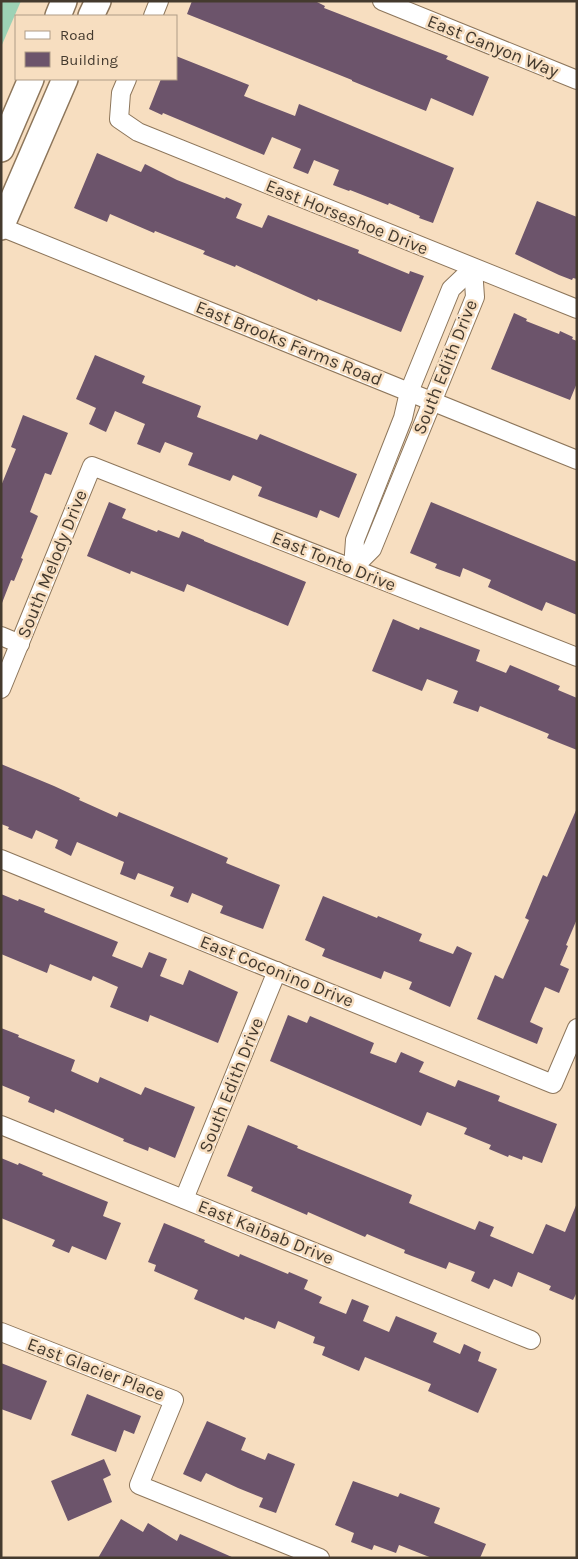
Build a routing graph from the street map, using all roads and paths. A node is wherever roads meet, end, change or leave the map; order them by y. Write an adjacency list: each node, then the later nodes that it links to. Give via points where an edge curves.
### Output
1 (64, 1): 5 (main road)
2 (98, 1): 6 (main road)
3 (159, 1): 7 (street)
4 (382, 1): 11 (street, East Canyon Way)
5 (58, 15)
6 (91, 15)
7 (153, 15)
8 (31, 80): 12 (main road)
9 (64, 80): 13 (main road)
10 (127, 80): 14 (street, East Horseshoe Drive, via 121,93 119,119 138,132)
11 (577, 80)
12 (1, 149)
13 (1, 227): 18 (street, East Brooks Farms Road)
14 (473, 268): 15 (street, East Horseshoe Drive); 16 (street, South Edith Drive, via 451,288); 17 (street, South Edith Drive, via 475,297)
15 (577, 309)
16 (440, 317): 17 (street); 18 (street, South Edith Drive)
17 (463, 327): 19 (street, South Edith Drive)
18 (409, 392): 19 (street, East Brooks Farms Road); 22 (street, South Edith Drive, via 404,418)
19 (432, 402): 20 (street, East Brooks Farms Road); 23 (street, South Edith Drive)
20 (577, 460)
21 (92, 466): 24 (street, East Tonto Drive); 26 (street, South Melody Drive)
22 (378, 482): 23 (street); 24 (street, South Edith Drive, via 355,540)
23 (396, 489): 24 (street, South Edith Drive, via 372,549)
24 (353, 568): 27 (street, East Tonto Drive)
25 (1, 636): 26 (street)
26 (20, 644): 28 (street, South Melody Drive)
27 (577, 657)
28 (1, 689)
29 (1, 859): 30 (street, East Coconino Drive)
30 (277, 970): 31 (street, East Coconino Drive, via 553,1084); 33 (street, South Edith Drive)
31 (577, 1028)
32 (1, 1125): 33 (street, East Kaibab Drive)
33 (184, 1199): 35 (street, East Kaibab Drive)
34 (1, 1332): 36 (street, East Glacier Place, via 174,1400 139,1485)
35 (531, 1340)
36 (320, 1558)

